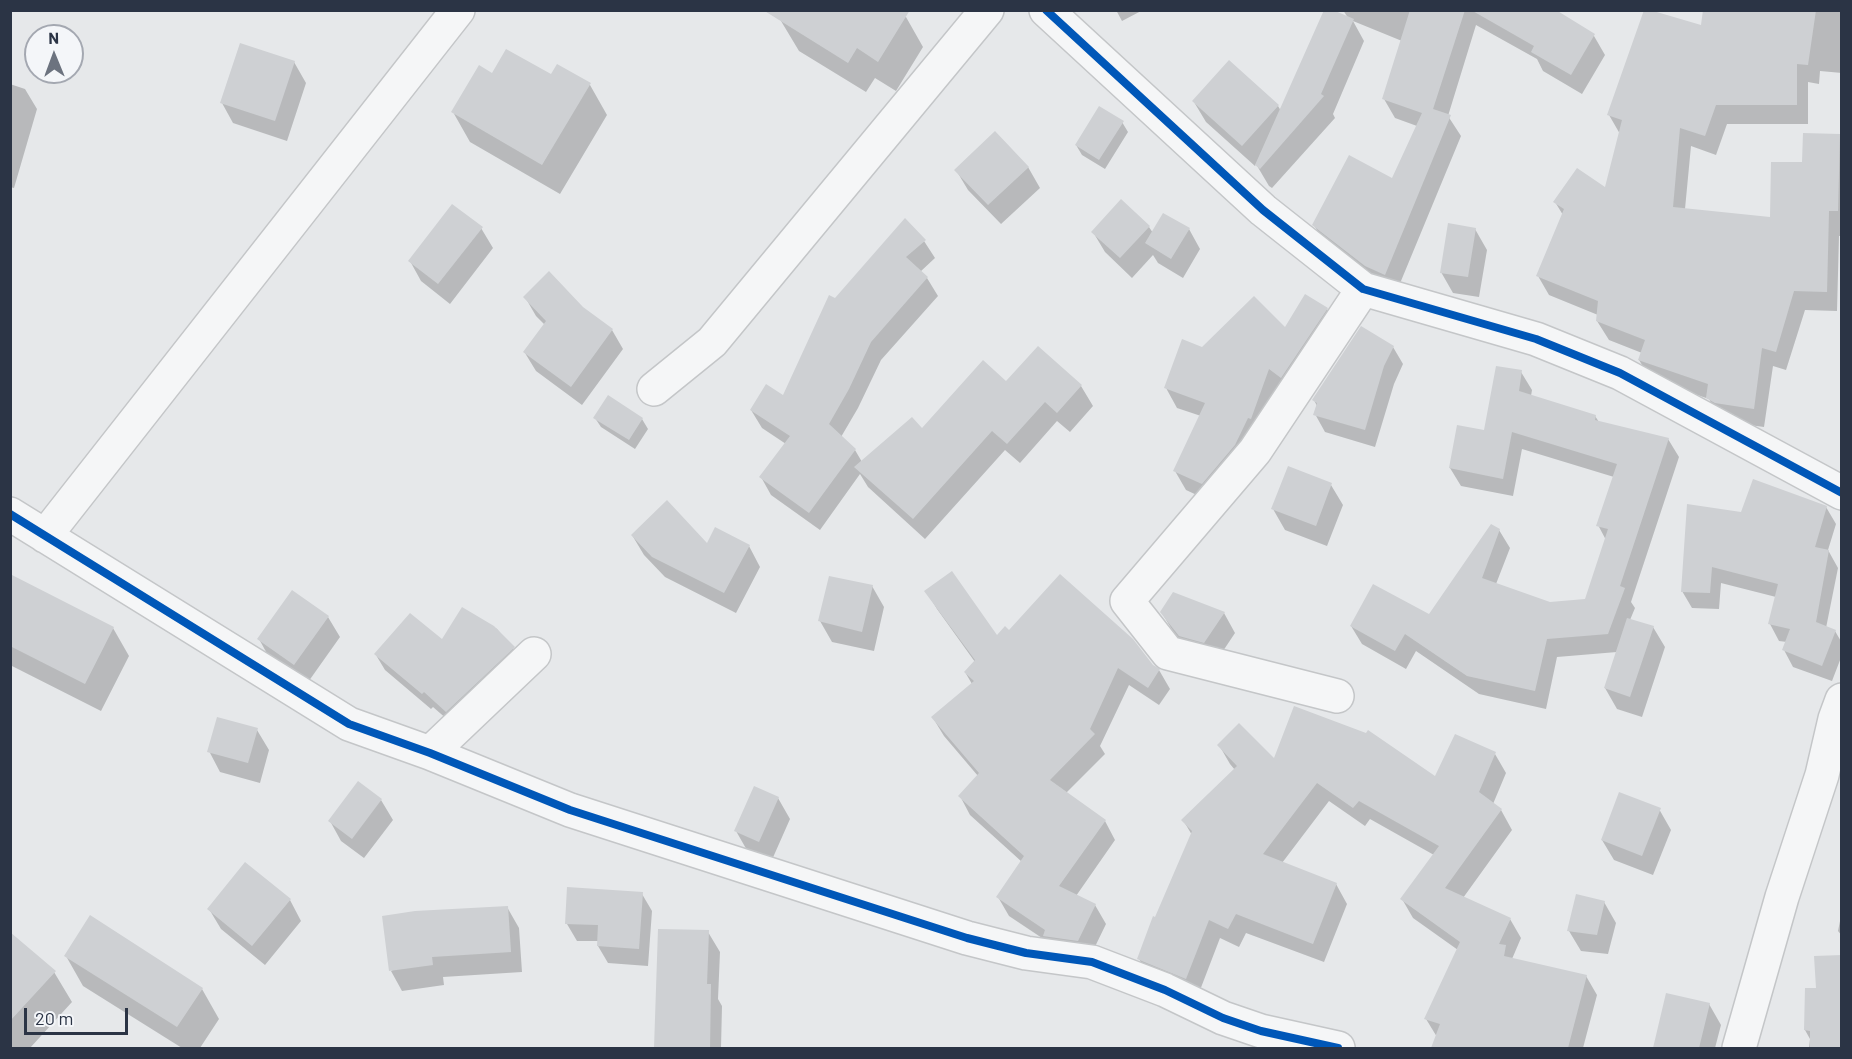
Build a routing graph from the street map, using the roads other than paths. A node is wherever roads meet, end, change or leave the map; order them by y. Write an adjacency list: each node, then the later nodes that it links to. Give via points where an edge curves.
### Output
1 (458, 10): 8 (street)
2 (987, 10): 5 (street, via 712,342)
3 (1046, 10): 4 (street, via 1263,210)
4 (1363, 289): 6 (street, via 1536,339 1620,373); 10 (street, via 1255,450 1127,601 1168,652)
5 (654, 389)
6 (1842, 493)
7 (10, 514): 8 (street)
8 (45, 536): 12 (street, via 349,724)
9 (534, 654): 12 (street)
10 (1337, 696)
11 (1842, 700): 14 (street)
12 (430, 753): 13 (street, via 581,814 967,938 1026,953 1092,962 1223,1018)
13 (1338, 1048)
14 (1739, 1048)

